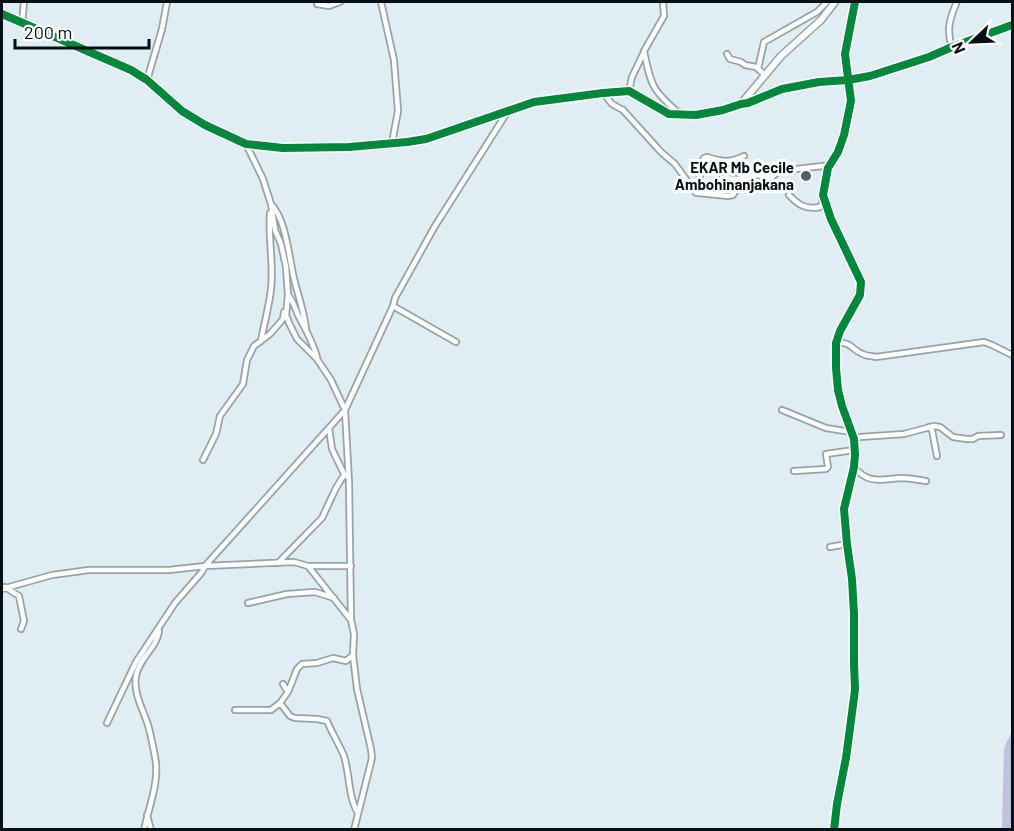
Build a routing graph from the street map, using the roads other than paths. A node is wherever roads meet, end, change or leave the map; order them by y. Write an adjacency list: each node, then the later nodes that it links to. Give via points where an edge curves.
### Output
1 (24, 2): 12 (street)
2 (167, 2): 19 (street)
3 (340, 2): 9 (street, via 329,6)
4 (381, 2): 26 (street, via 394,60 398,111)
5 (663, 2): 15 (street, via 664,16)
6 (827, 2): 17 (street, via 817,12 764,42)
7 (835, 2): 18 (street)
8 (855, 2): 20 (street, via 845,54)
9 (317, 4)
10 (956, 4): 14 (street, via 949,24)
11 (2, 14): 12 (street)
12 (22, 23): 19 (street)
13 (1012, 25): 14 (street)
14 (952, 47): 20 (street)
15 (644, 51): 21 (street); 25 (street, via 655,89)
16 (727, 54): 17 (street, via 730,59)
17 (758, 69): 18 (street)
18 (765, 75): 23 (street)
19 (147, 80): 27 (street, via 182,111)
20 (848, 80): 23 (street, via 782,89); 29 (street, via 851,101 847,124)
21 (629, 91): 22 (street); 25 (street, via 669,114)
22 (603, 93): 24 (street, via 534,102); 32 (street, via 675,164)
23 (741, 104): 25 (street)
24 (508, 111): 26 (street, via 426,139); 37 (street, via 435,226)
25 (681, 115)
26 (392, 143): 27 (street, via 283,148)
27 (246, 144): 35 (street)
28 (744, 156): 32 (street, via 734,161 704,158)
29 (831, 165): 31 (street, via 779,171 772,177); 34 (street)
30 (722, 178): 31 (street)
31 (738, 179): 32 (street, via 733,195)
32 (698, 193)
33 (789, 195): 34 (street, via 804,207 815,208 822,204)
34 (823, 195): 41 (street, via 861,282 860,295)
35 (271, 204): 36 (street, via 286,267); 38 (street, via 285,233); 39 (street, via 271,290)
36 (288, 295): 38 (street); 39 (street, via 283,319); 43 (street, via 289,323 297,339)
37 (393, 306): 40 (street); 44 (street)
38 (306, 328): 43 (street)
39 (261, 341): 53 (street, via 247,360 243,384 220,416)
40 (456, 342)
41 (836, 343): 42 (street, via 843,342 863,355 876,357 984,342); 48 (street, via 838,390)
42 (1012, 355)
43 (317, 359): 44 (street)
44 (345, 410): 47 (street); 58 (street)
45 (782, 410): 48 (street, via 826,428)
46 (929, 427): 49 (street, via 940,427 967,439); 50 (street, via 904,435); 52 (street)
47 (329, 428): 56 (street, via 332,449); 62 (street)
48 (850, 432): 50 (street)
49 (1001, 435)
50 (854, 439): 51 (street)
51 (854, 450): 54 (street); 55 (street, via 826,454 826,469)
52 (937, 456)
53 (203, 460)
54 (854, 467): 57 (street, via 861,476 872,480); 59 (street, via 844,509)
55 (794, 471)
56 (344, 475): 58 (street); 61 (street, via 322,518)
57 (926, 481)
58 (349, 482): 64 (street)
59 (847, 544): 60 (street); 82 (street, via 854,614 855,690)
60 (830, 547)
61 (278, 563): 62 (street); 63 (street)
62 (205, 566): 65 (street, via 89,570); 69 (street)
63 (308, 566): 64 (street); 66 (street)
64 (351, 566): 68 (street)
65 (3, 588): 70 (street, via 19,596 24,621)
66 (335, 598): 67 (street, via 315,592); 68 (street)
67 (248, 603)
68 (351, 620): 71 (street)
69 (159, 628): 76 (street, via 136,662); 78 (street, via 136,676 136,692 156,759)
70 (21, 629)
71 (353, 655): 73 (street, via 346,661 333,658 302,664); 77 (street, via 372,758)
72 (283, 684): 73 (street)
73 (288, 692): 74 (street)
74 (280, 703): 75 (street, via 271,710); 77 (street, via 295,718 327,721 343,755)
75 (235, 710)
76 (107, 723)
77 (358, 813): 81 (street)
78 (147, 815): 79 (street); 80 (street)
79 (144, 830)
80 (151, 830)
81 (354, 830)
82 (834, 830)

